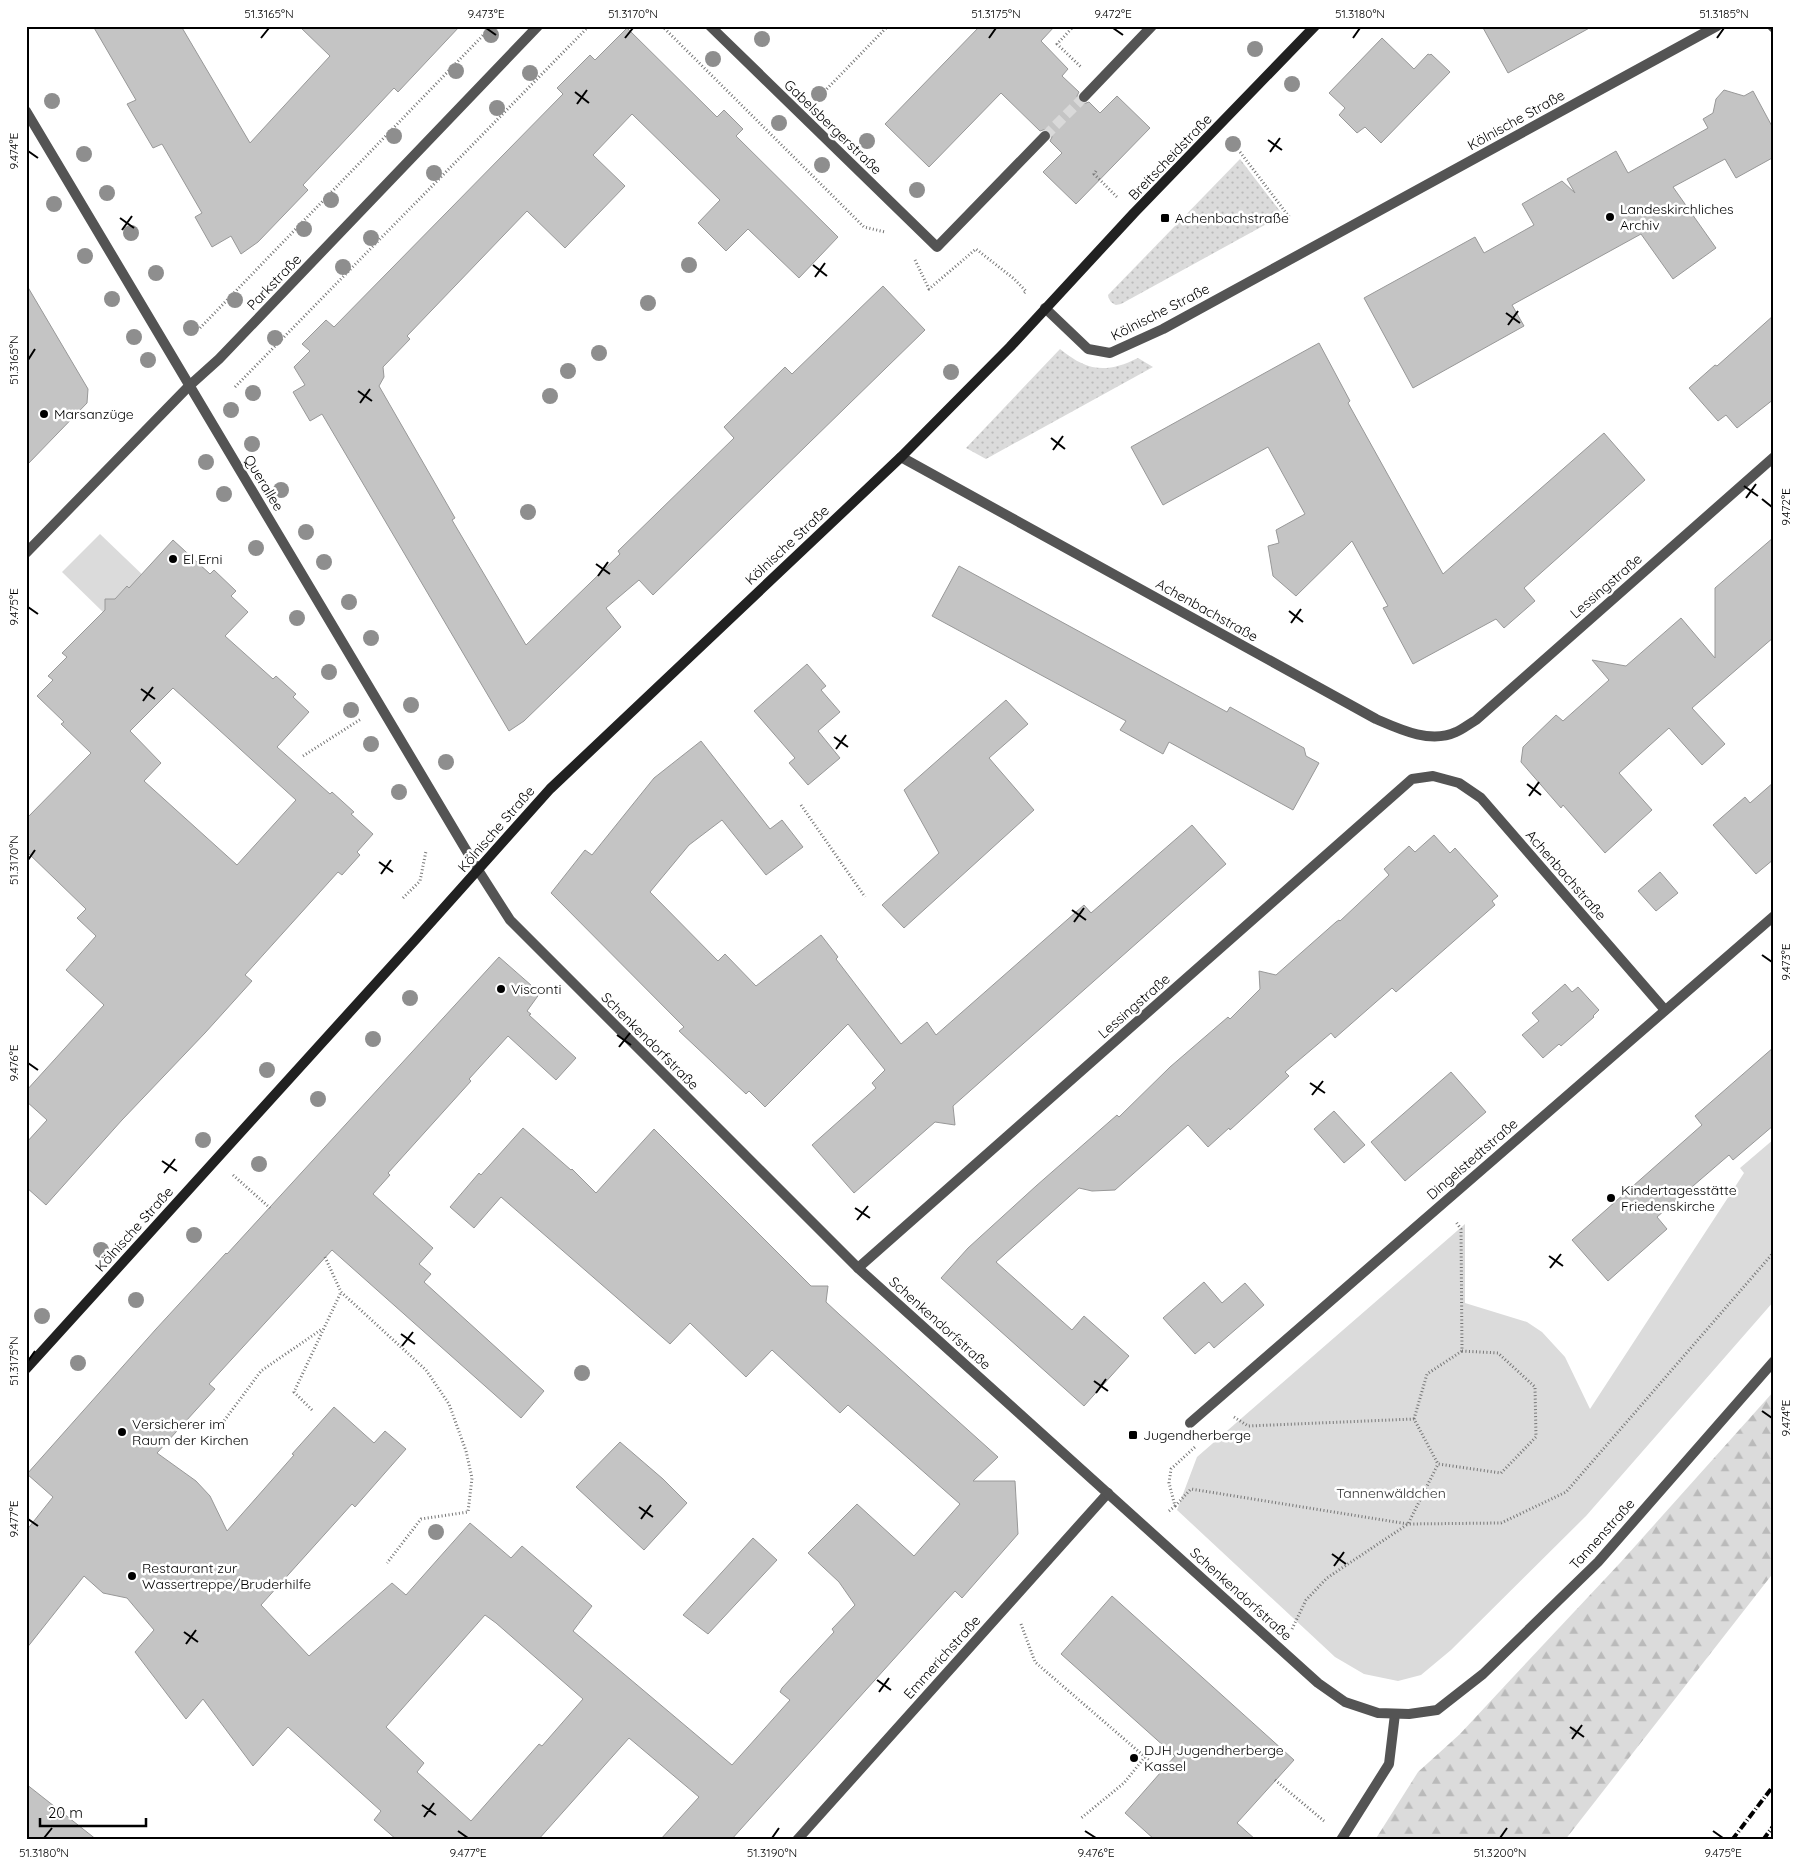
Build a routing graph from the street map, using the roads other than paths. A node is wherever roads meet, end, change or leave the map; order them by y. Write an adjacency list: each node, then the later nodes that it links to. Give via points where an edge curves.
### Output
1 (538, 26): 10 (street, Parkstraße, via 219,359)
2 (710, 26): 8 (street, Gabelsbergerstraße, via 937,247)
3 (1152, 26): 6 (street)
4 (1315, 26): 9 (main road, Breitscheidstraße)
5 (1717, 26): 9 (street, Kölnische Straße, via 1163,329 1110,353 1088,349)
6 (1084, 97)
7 (26, 111): 10 (street, Querallee)
8 (1045, 136)
9 (1045, 308): 11 (main road, Kölnische Straße)
10 (189, 386): 13 (street, Parkstraße); 16 (street, Querallee)
11 (901, 457): 14 (street, Achenbachstraße, via 1376,719 1401,730 1431,736); 16 (main road, Kölnische Straße, via 550,788)
12 (1774, 457): 14 (street, Lessingstraße, via 1476,720)
13 (26, 553)
14 (1454, 733)
15 (1433, 776): 18 (street, Achenbachstraße, via 1459,783 1481,798); 19 (street, Lessingstraße, via 1412,779 1392,796)
16 (478, 870): 19 (street, Schenkendorfstraße, via 510,920); 21 (main road, Kölnische Straße)
17 (1774, 916): 18 (street, Dingelstedtstraße)
18 (1665, 1010): 22 (street, Dingelstedtstraße)
19 (858, 1268): 23 (street, Schenkendorfstraße)
20 (1774, 1361): 24 (street, Tannenstraße, via 1598,1562 1483,1674)
21 (26, 1369)
22 (1190, 1423)
23 (1108, 1493): 25 (street, Schenkendorfstraße, via 1318,1683 1345,1702 1378,1713); 26 (street, Emmerichstraße)
24 (1436, 1710): 25 (street, Schenkendorfstraße)
25 (1395, 1714): 27 (street, via 1389,1764)
26 (797, 1840)
27 (1340, 1840)

